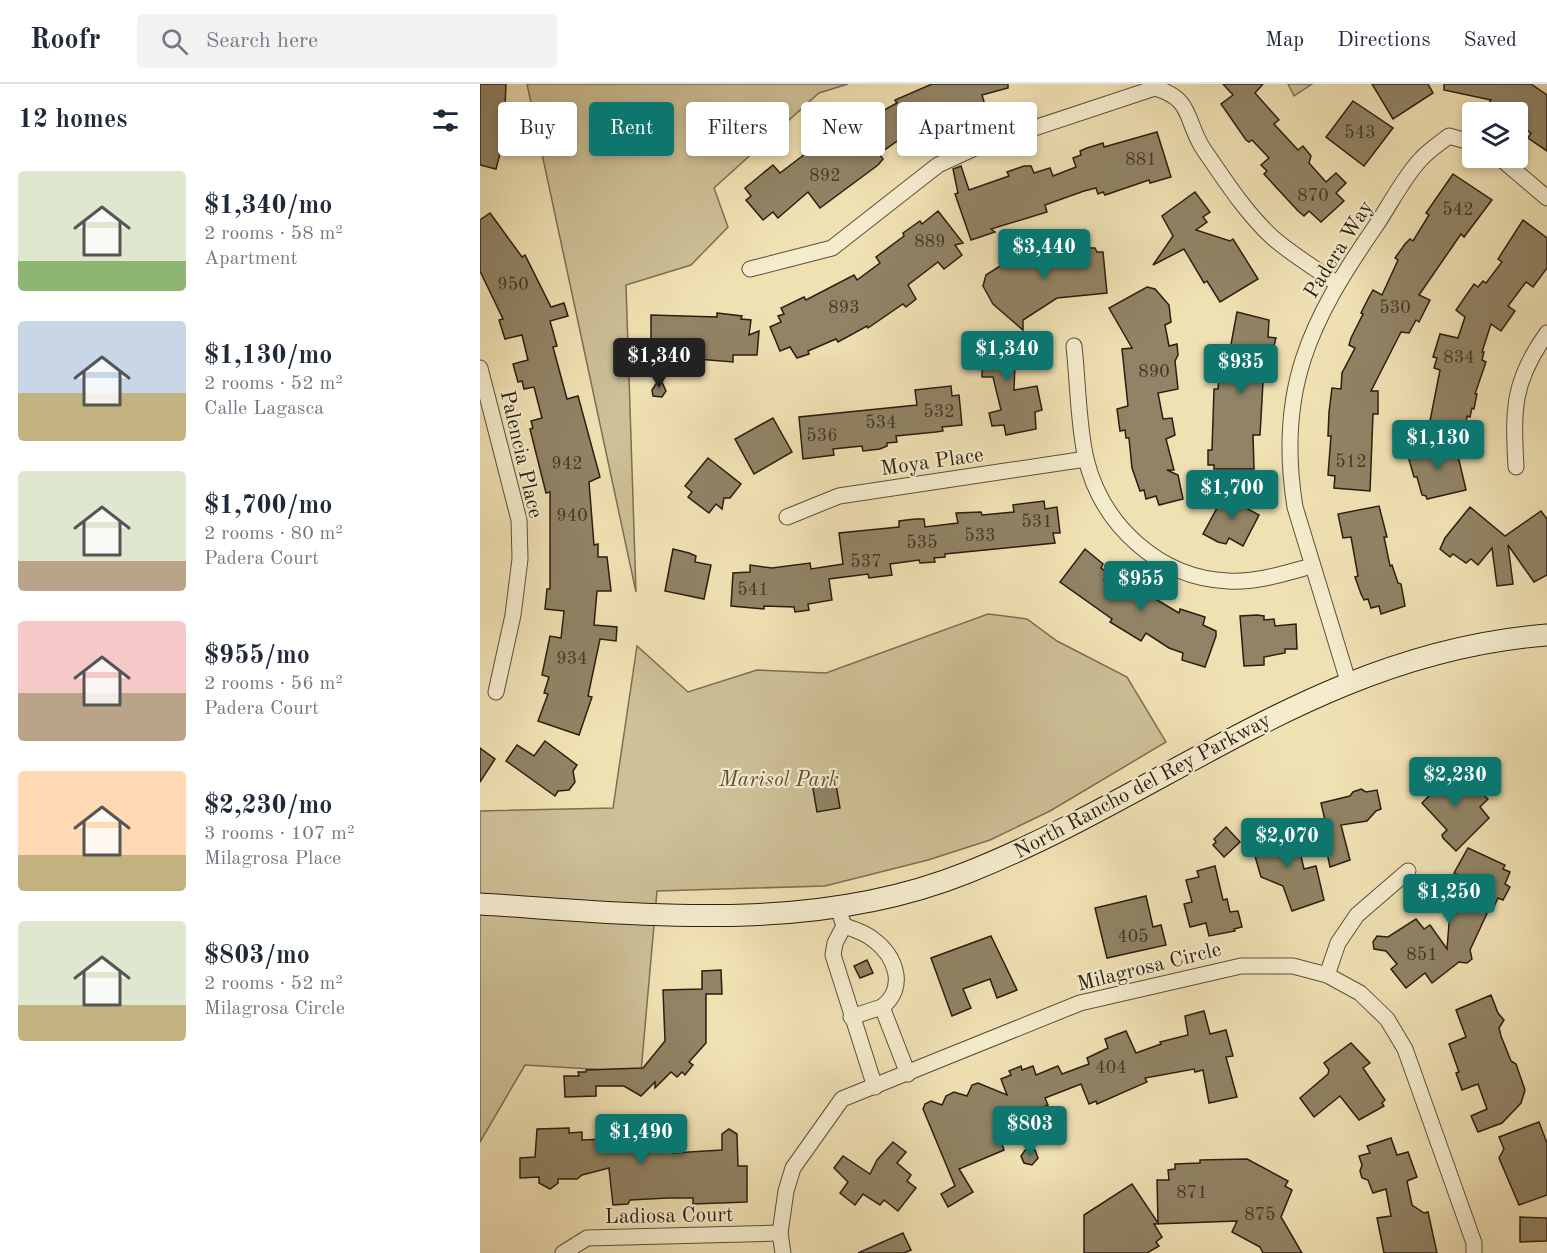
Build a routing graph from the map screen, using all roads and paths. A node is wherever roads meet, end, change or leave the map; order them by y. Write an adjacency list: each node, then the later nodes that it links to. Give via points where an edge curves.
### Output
1 (1462, 139): 5 (street, Padera Way, via 1449,135 1420,160)
2 (1512, 168): 3 (street)
3 (1547, 198)
4 (750, 269): 5 (street, via 832,248 938,165 977,147 1155,88 1173,93 1188,114 1198,141 1244,207 1273,238)
5 (1336, 283): 12 (street, Padera Way, via 1306,347 1290,419 1292,485)
6 (1547, 333): 10 (street, via 1520,382 1513,415)
7 (1074, 346): 9 (street)
8 (480, 368): 15 (street, Palencia Place, via 519,520 520,560 513,615)
9 (1086, 459): 11 (street, Moya Place, via 839,495); 12 (street, via 1118,524 1144,550 1175,569 1210,579 1245,581)
10 (1516, 467)
11 (787, 517)
12 (1312, 566): 14 (street, Padera Way)
13 (1547, 635): 14 (street, North Rancho del Rey Parkway, via 1455,647)
14 (1348, 681): 18 (street, North Rancho del Rey Parkway, via 1255,724 1053,835 964,874)
15 (496, 692)
16 (1408, 871): 19 (street, via 1358,915 1338,943)
17 (480, 904): 18 (street, North Rancho del Rey Parkway, via 700,916)
18 (841, 917): 20 (street, via 891,957 897,973 895,989); 21 (street, via 833,955)
19 (1327, 975): 22 (street, Milagrosa Circle, via 1293,966 1258,964 1080,1003); 27 (street, Milagrosa Circle, via 1360,993 1394,1027 1474,1243)
20 (882, 1007): 21 (street); 22 (street)
21 (851, 1017): 23 (street)
22 (908, 1074): 23 (street, Milagrosa Circle)
23 (875, 1087): 24 (street, Milagrosa Circle, via 842,1099 793,1168)
24 (780, 1233): 25 (street, Ladiosa Court, via 587,1238); 26 (street, Milagrosa Circle)
25 (563, 1253)
26 (783, 1253)
27 (1474, 1253)

